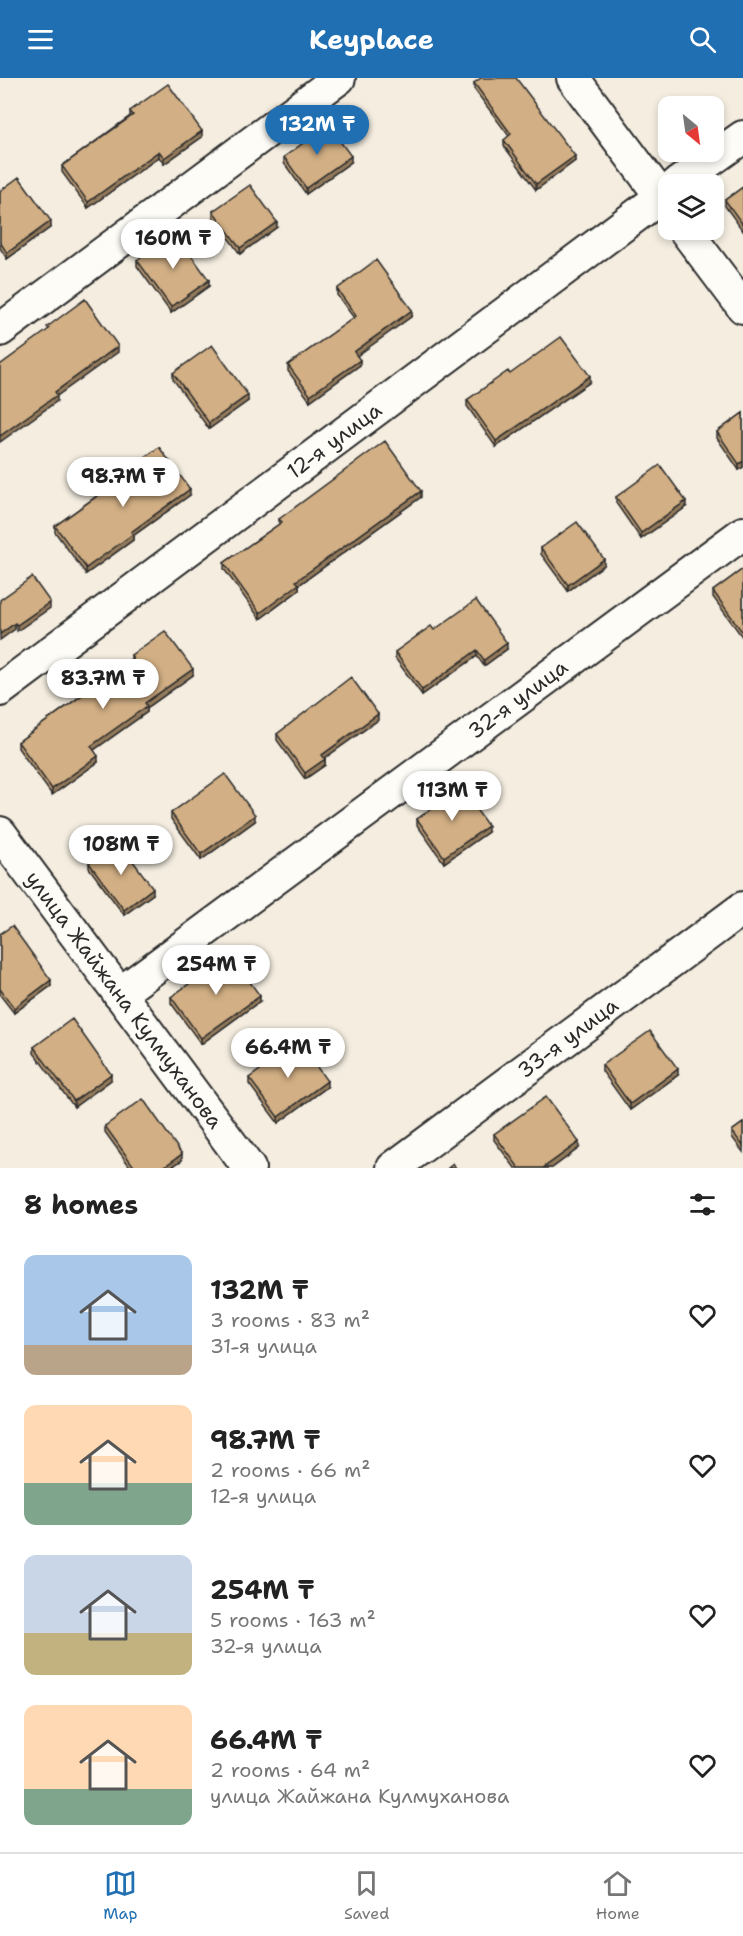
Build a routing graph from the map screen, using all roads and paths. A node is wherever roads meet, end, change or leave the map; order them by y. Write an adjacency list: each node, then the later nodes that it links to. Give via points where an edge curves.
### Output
1 (339, 78): 9 (street)
2 (573, 78): 5 (street)
3 (743, 137): 4 (street, 12-я улица)
4 (696, 174)
5 (658, 182)
6 (658, 203): 11 (street, 12-я улица)
7 (693, 240): 8 (street)
8 (743, 307)
9 (0, 330)
10 (743, 533): 14 (street, 32-я улица)
11 (0, 690)
12 (0, 833): 14 (street, улица Жайжана Кулмуханова)
13 (743, 908): 16 (street, 33-я улица)
14 (119, 994): 15 (street, улица Жайжана Кулмуханова)
15 (249, 1168)
16 (393, 1168)

